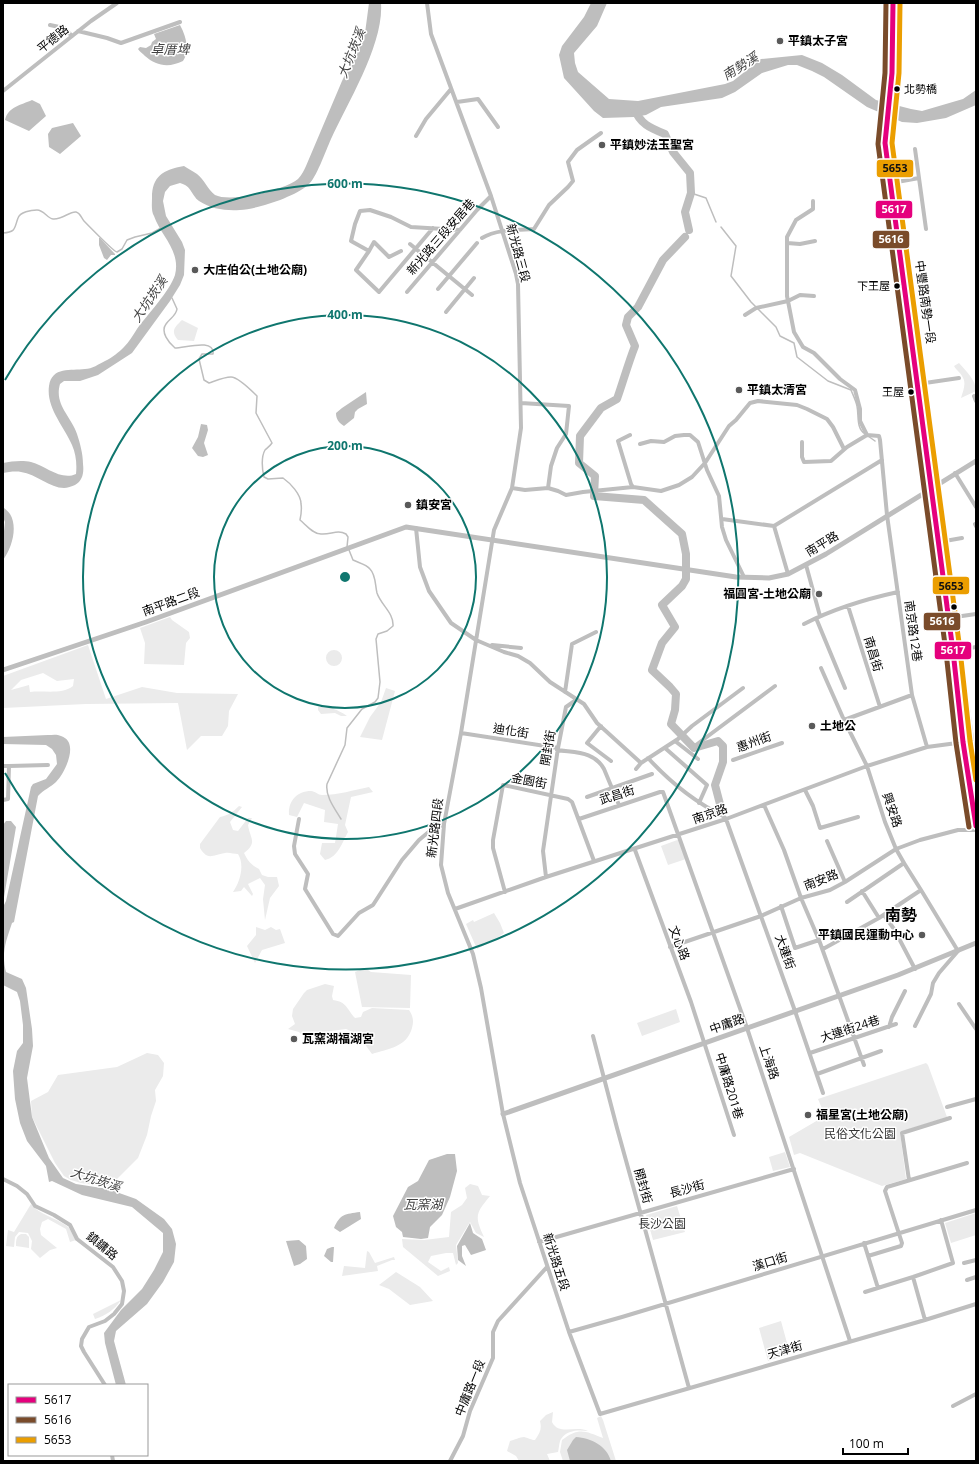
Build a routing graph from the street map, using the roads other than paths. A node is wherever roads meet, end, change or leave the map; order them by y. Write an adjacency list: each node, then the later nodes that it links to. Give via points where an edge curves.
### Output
1 (116, 3): 7 (street, 平德路)
2 (427, 3): 9 (street, 新光路三段, via 431,34)
3 (894, 3): 11 (main road)
4 (900, 3): 12 (main road)
5 (180, 22): 7 (street, via 122,43)
6 (50, 24): 8 (street, via 64,28)
7 (78, 31): 8 (street, 平德路)
8 (72, 36): 10 (street, 平德路)
9 (451, 88): 13 (street, 新光路三段); 18 (street)
10 (3, 91)
11 (889, 100): 12 (main road); 14 (main road)
12 (896, 101): 15 (main road)
13 (457, 102): 16 (street, via 478,99); 23 (street, 新光路三段)
14 (887, 122): 15 (main road); 22 (main road, 中豐路南勢一段, via 885,143)
15 (894, 124): 21 (main road, 中豐路南勢一段, via 892,143)
16 (498, 127)
17 (600, 133): 28 (street, via 577,150 568,162 572,181 549,205 534,229)
18 (416, 136)
19 (915, 149): 20 (street)
20 (919, 178): 21 (street); 26 (street)
21 (897, 182): 22 (main road); 49 (main road, 中豐路南勢一段)
22 (890, 184): 64 (main road, 中豐路南勢一段)
23 (491, 196): 27 (street, 新光路三段安居巷); 28 (street, 新光路三段)
24 (813, 201): 32 (street, via 811,211 796,220 787,237)
25 (433, 228): 27 (street); 34 (street); 35 (street, via 410,227 370,210 360,211 351,241)
26 (926, 229)
27 (460, 230): 37 (street, 新光路三段安居巷)
28 (503, 231): 29 (street); 50 (street, 新光路三段, via 518,284)
29 (482, 238)
30 (815, 242): 32 (street)
31 (477, 243): 38 (street)
32 (787, 243): 45 (street)
33 (410, 244): 34 (street)
34 (417, 249): 35 (street, via 379,292 356,270); 37 (street)
35 (369, 251): 36 (street, via 374,242 389,257)
36 (401, 251)
37 (433, 262): 38 (street); 42 (street, 新光路三段安居巷)
38 (449, 276): 40 (street); 41 (street)
39 (474, 278): 41 (street)
40 (438, 289)
41 (465, 290): 43 (street); 46 (street)
42 (407, 292)
43 (472, 295)
44 (814, 296): 45 (street, via 800,295)
45 (788, 301): 47 (street, via 754,308); 52 (street, via 794,332 803,347 814,352 840,379 855,390 860,421)
46 (446, 312)
47 (745, 315)
48 (959, 378): 49 (street)
49 (925, 383): 60 (main road, 中豐路南勢一段)
50 (521, 403): 62 (street, 新光路三段, via 521,428); 63 (street, via 568,406 566,434 557,448 551,466)
51 (630, 435): 61 (street, via 618,441)
52 (867, 435): 55 (street); 56 (street, 南京路12巷, via 879,436)
53 (802, 442): 55 (street, via 804,462 831,461)
54 (640, 444): 58 (street, via 651,441 664,442 675,436 690,436 698,442)
55 (844, 449): 58 (street, via 828,420 801,406 758,401 750,403 729,426)
56 (882, 460): 66 (street, 南京路12巷); 68 (street)
57 (976, 461): 59 (street, 南平路)
58 (705, 463): 61 (street, via 692,477 668,489); 67 (street, via 718,491)
59 (955, 473): 60 (street, 南平路); 65 (street)
60 (938, 484): 64 (street, 南平路); 72 (main road, 中豐路南勢一段)
61 (633, 487): 63 (street, via 566,495)
62 (512, 488): 63 (street); 71 (street, 新光路三段, via 494,530)
63 (548, 488)
64 (931, 488): 66 (street, 南平路); 81 (main road, 中豐路南勢一段)
65 (976, 507)
66 (887, 515): 73 (street, 南平路); 76 (street, 南京路12巷)
67 (722, 519): 68 (street); 75 (street, via 726,540)
68 (774, 526): 74 (street)
69 (416, 528): 71 (street, 南平路二段); 84 (street, via 420,567 429,592 451,623); 90 (street, 南平路二段, via 406,527 146,622)
70 (962, 538): 72 (street)
71 (493, 540): 75 (street, 南平路); 84 (street, 新光路四段)
72 (945, 541): 80 (main road, 中豐路南勢一段)
73 (806, 565): 74 (street, 南平路); 79 (street)
74 (788, 574): 75 (street, 南平路, via 769,578)
75 (744, 577)
76 (898, 592): 77 (street); 95 (street, 南京路12巷)
77 (848, 606): 79 (street); 97 (street, 南昌街)
78 (976, 614): 80 (street)
79 (818, 617): 82 (street); 93 (street)
80 (955, 617): 81 (street); 88 (main road, 中豐路南勢一段)
81 (948, 618): 103 (main road, 中豐路南勢一段)
82 (804, 624)
83 (596, 632): 94 (street, via 572,644)
84 (476, 640): 85 (street); 100 (street, 新光路四段)
85 (486, 644): 87 (street); 94 (street, via 530,663)
86 (976, 647): 88 (street)
87 (521, 648)
88 (960, 650): 102 (main road, 中豐路南勢一段)
89 (822, 668): 98 (street, 興安路)
90 (3, 670)
91 (775, 686): 107 (street)
92 (743, 688): 101 (street)
93 (845, 688)
94 (565, 692): 96 (street)
95 (912, 695): 97 (street); 105 (street, 南京路12巷)
96 (576, 700): 99 (street, via 584,704); 108 (street, 開封街, via 566,707)
97 (880, 707): 98 (street)
98 (844, 720): 117 (street, 興安路)
99 (601, 726): 112 (street, via 587,742); 113 (street)
100 (461, 733): 108 (street, 迪化街); 134 (street, 新光路四段)
101 (677, 740): 106 (street); 110 (street)
102 (972, 741): 103 (street, 南京路); 120 (main road, 中豐路南勢一段)
103 (963, 742): 105 (street, 南京路); 135 (main road, 中豐路南勢一段)
104 (782, 743): 111 (street, 惠州街)
105 (927, 747): 117 (street, 南京路)
106 (664, 748): 109 (street); 127 (street, via 707,785)
107 (692, 748)
108 (558, 749): 121 (street, 迪化街, via 592,756 601,763); 124 (street, 開封街)
109 (648, 758): 113 (street); 127 (street)
110 (698, 759)
111 (733, 760)
112 (610, 761)
113 (641, 763): 118 (street)
114 (3, 766): 115 (street)
115 (9, 766): 116 (street); 126 (street, via 8,799)
116 (48, 766)
117 (867, 766): 122 (street, 南京路); 139 (street, 興安路)
118 (636, 769)
119 (652, 774): 121 (street)
120 (976, 776)
121 (612, 788): 125 (street); 128 (street, 迪化街)
122 (805, 790): 129 (street, 南京路); 130 (street, via 820,828)
123 (663, 792): 128 (street, 武昌街); 137 (street, 上海路)
124 (551, 795): 131 (street, 金園街, via 572,802); 143 (street, 開封街, via 543,851); 146 (street, 金園街, via 503,785 493,848)
125 (587, 797)
126 (3, 800)
127 (699, 803): 132 (street)
128 (618, 805): 131 (street, 武昌街)
129 (764, 806): 132 (street, 南京路); 148 (street, via 784,850)
130 (858, 817)
131 (579, 819): 141 (street, 金園街)
132 (726, 819): 137 (street, 南京路); 153 (street, 大連街)
133 (299, 820): 134 (street, via 294,854 308,874 305,889 333,934 338,936 359,913 373,905 402,860 419,840)
134 (444, 824): 151 (street, 新光路四段, via 441,865)
135 (976, 826)
136 (976, 830): 139 (street, 南安路, via 958,830)
137 (678, 836): 140 (street, 南京路); 155 (street, 上海路)
138 (827, 841): 144 (street)
139 (896, 849): 142 (street, 興安路); 144 (street, 南安路)
140 (635, 850): 141 (street, 南京路); 158 (street, 文心路)
141 (594, 861): 143 (street, 南京路)
142 (904, 864): 145 (street, 興安路); 147 (street)
143 (546, 877): 146 (street, 南京路)
144 (845, 882): 148 (street, 南安路, via 830,890)
145 (921, 890): 152 (street); 160 (street, 興安路)
146 (505, 892): 151 (street, 南京路)
147 (862, 892): 149 (street); 154 (street)
148 (801, 898): 150 (street, 南安路); 156 (street)
149 (847, 902)
150 (780, 906): 153 (street, 南安路); 156 (street, via 795,948)
151 (455, 910): 183 (street, 新光路四段, via 473,954)
152 (884, 915): 154 (street); 161 (street)
153 (761, 916): 155 (street, 南安路); 165 (street, 大連街)
154 (879, 918): 159 (street)
155 (713, 932): 158 (street, 南安路); 169 (street, 上海路)
156 (819, 940): 159 (street)
157 (976, 942): 160 (street, 中庸路)
158 (670, 947): 173 (street, 文心路)
159 (823, 950): 163 (street)
160 (958, 951): 161 (street, 中庸路); 167 (street, 中庸路, via 933,983 932,994)
161 (915, 969): 163 (street, 中庸路)
162 (905, 991): 168 (street)
163 (839, 995): 165 (street, 中庸路); 172 (street)
164 (958, 1004): 170 (street)
165 (795, 1011): 169 (street, 中庸路); 175 (street, 大連街)
166 (896, 1024): 168 (street, 大連街24巷)
167 (915, 1026)
168 (889, 1027): 172 (street, 大連街24巷)
169 (747, 1028): 173 (street, 中庸路); 187 (street, 上海路)
170 (976, 1029)
171 (593, 1036): 179 (street, 開封街)
172 (854, 1038): 175 (street, 大連街24巷); 176 (street)
173 (704, 1043): 179 (street, 中庸路); 185 (street, 中庸路201巷)
174 (881, 1051): 176 (street)
175 (810, 1053): 178 (street, 大連街)
176 (862, 1058): 177 (street); 178 (street)
177 (864, 1065)
178 (817, 1074): 180 (street, 大連街)
179 (604, 1079): 183 (street, 中庸路); 191 (street, 開封街)
180 (823, 1093)
181 (976, 1099): 182 (street)
182 (947, 1107)
183 (503, 1114): 194 (street, 新光路五段, via 520,1183)
184 (950, 1118): 189 (street, via 902,1133)
185 (734, 1135)
186 (967, 1163): 189 (street)
187 (794, 1169): 191 (street, 長沙街); 196 (street, 上海路)
188 (3, 1179): 211 (street, 鎮鏞路, via 27,1194 35,1206 70,1225 77,1239 113,1267 122,1281 122,1304 105,1321 89,1327 82,1339 81,1346)
189 (909, 1180): 193 (street, via 887,1187 885,1191)
190 (976, 1210): 192 (street, 漢口街)
191 (640, 1212): 194 (street, 長沙街); 206 (street, 開封街)
192 (941, 1220): 193 (street, 漢口街); 201 (street, via 953,1263)
193 (899, 1233): 195 (street, 漢口街); 197 (street, via 901,1246)
194 (539, 1242): 200 (street, 新光路五段)
195 (864, 1243): 196 (street, 漢口街); 197 (street)
196 (822, 1256): 206 (street, 漢口街); 210 (street, 上海路)
197 (868, 1256): 204 (street)
198 (976, 1260): 199 (street)
199 (964, 1264)
200 (547, 1267): 209 (street, 新光路五段); 216 (street, 中庸路一段, via 495,1326 493,1358 470,1411 463,1436)
201 (913, 1277): 204 (street); 208 (street)
202 (976, 1277): 203 (street)
203 (967, 1280)
204 (878, 1288): 205 (street)
205 (865, 1292)
206 (666, 1303): 209 (street, 漢口街); 212 (street, 開封街)
207 (976, 1304): 208 (street, 天津街)
208 (925, 1320): 210 (street, 天津街)
209 (569, 1332): 215 (street, 新光路五段)
210 (850, 1341): 212 (street, 天津街)
211 (104, 1384)
212 (689, 1388): 215 (street, 天津街)
213 (976, 1394): 214 (street)
214 (953, 1406)
215 (600, 1414)
216 (450, 1461)

